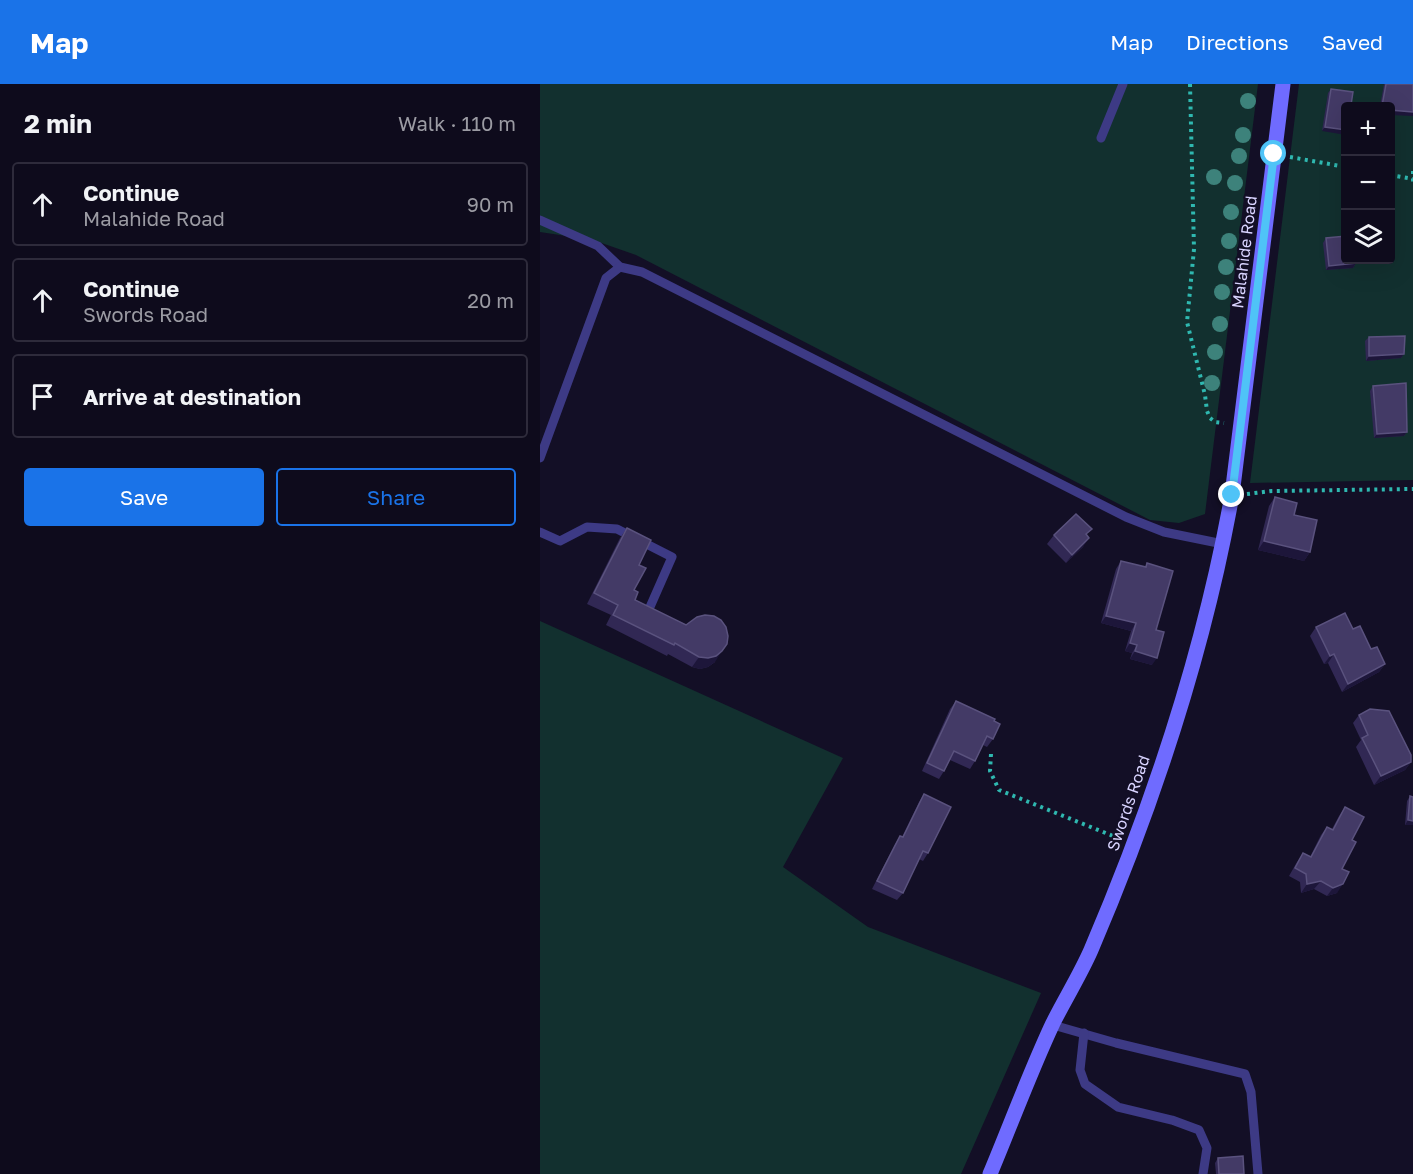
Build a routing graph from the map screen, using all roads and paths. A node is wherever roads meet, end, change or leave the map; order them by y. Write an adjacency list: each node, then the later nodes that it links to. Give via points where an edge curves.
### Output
1 (1123, 84): 4 (lane)
2 (1190, 84): 13 (path, via 1194,249 1188,331 1210,418)
3 (1283, 84): 5 (main road, Malahide Road)
4 (1101, 138)
5 (1274, 154): 6 (path); 13 (main road, Malahide Road)
6 (1341, 166)
7 (1413, 171): 9 (path)
8 (1395, 176): 9 (path)
9 (1412, 179): 10 (path)
10 (1413, 185)
11 (540, 220): 12 (lane, via 598,246)
12 (620, 267): 14 (lane, via 606,278); 18 (lane, via 642,272 1126,517 1164,532)
13 (1241, 425): 16 (main road, Swords Road)
14 (540, 458)
15 (1413, 489): 16 (path)
16 (1232, 495): 18 (main road, Swords Road)
17 (540, 532): 19 (lane, via 560,541 587,527 617,529 672,557)
18 (1222, 544): 22 (main road, Swords Road, via 1200,635 1130,855 1090,953)
19 (650, 607)
20 (991, 754): 21 (path, via 990,771 999,790)
21 (1118, 838)
22 (1053, 1025): 23 (lane); 24 (main road, Swords Road)
23 (1084, 1033): 25 (lane, via 1080,1070 1084,1084 1118,1107 1199,1131 1206,1148); 26 (lane, via 1245,1074 1251,1092)
24 (990, 1174)
25 (1203, 1174)
26 (1258, 1174)

